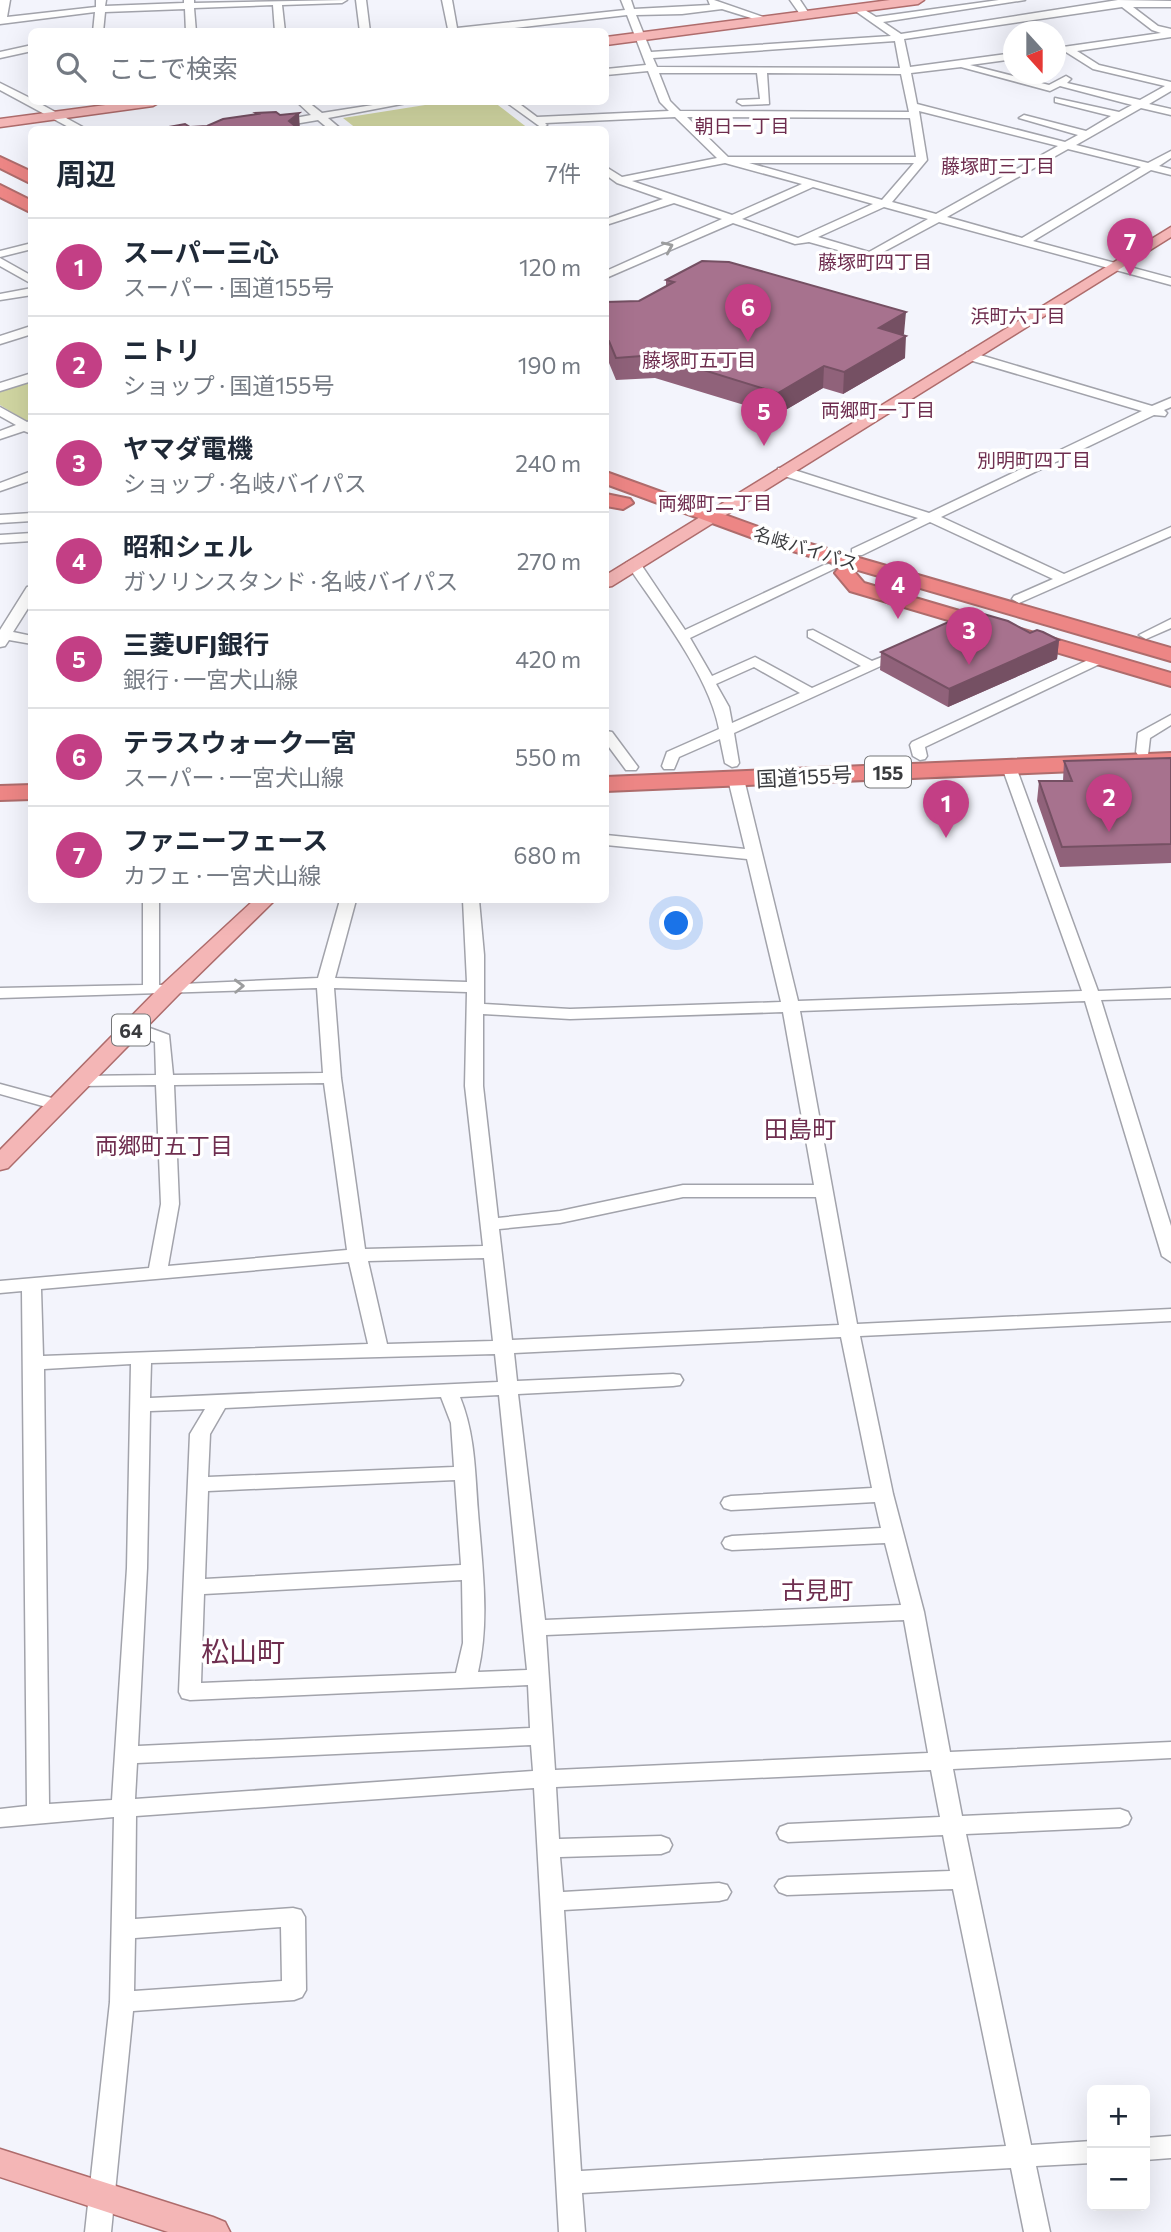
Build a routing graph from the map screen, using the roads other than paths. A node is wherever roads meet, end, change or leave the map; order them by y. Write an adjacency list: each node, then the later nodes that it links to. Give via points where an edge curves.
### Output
1 (342, 0): 8 (street)
2 (361, 0): 25 (street)
3 (447, 0): 26 (street)
4 (705, 0): 14 (street); 15 (street)
5 (795, 0): 18 (street)
6 (918, 0): 16 (main road)
7 (1020, 0): 20 (street)
8 (277, 1): 10 (street); 24 (street)
9 (1121, 2): 11 (street); 29 (street, via 1154,28); 31 (street)
10 (189, 3): 13 (street); 23 (street)
11 (1171, 4)
12 (3, 5): 21 (street)
13 (101, 5): 21 (street); 22 (street)
14 (628, 5): 17 (street); 27 (street); 30 (street)
15 (722, 6): 17 (street); 19 (street)
16 (857, 8): 18 (main road); 20 (street)
17 (682, 11): 28 (street)
18 (805, 15): 19 (main road)
19 (767, 20): 28 (main road)
20 (875, 20): 31 (street)
21 (1, 21)
22 (98, 28)
23 (191, 28)
24 (280, 28)
25 (364, 28)
26 (452, 28)
27 (472, 28)
28 (705, 28): 30 (main road)
29 (1171, 33): 34 (street)
30 (640, 36): 32 (main road); 37 (street)
31 (899, 37): 37 (street); 42 (street)
32 (609, 41)
33 (28, 49): 36 (street)
34 (1066, 49)
35 (1066, 52): 49 (street)
36 (0, 54)
37 (647, 55): 40 (street)
38 (1003, 57): 39 (street)
39 (954, 64): 42 (street); 44 (street)
40 (652, 69): 41 (street); 43 (street); 52 (street)
41 (762, 71): 42 (street); 54 (street, via 765,102)
42 (905, 71): 61 (street)
43 (609, 72)
44 (1003, 73)
45 (1039, 84): 46 (street, via 1050,88)
46 (1057, 84)
47 (1064, 85): 55 (street)
48 (0, 86): 51 (street)
49 (1168, 90): 55 (street)
50 (1059, 100): 66 (street)
51 (28, 102)
52 (665, 102): 53 (street); 63 (street)
53 (690, 102)
54 (727, 102)
55 (1142, 104): 62 (street); 66 (street)
56 (34, 105): 65 (street)
57 (306, 105): 64 (street)
58 (387, 105): 64 (street)
59 (515, 105): 68 (street)
60 (94, 106): 65 (main road)
61 (913, 111): 63 (street); 75 (street); 79 (street)
62 (1171, 112)
63 (676, 114): 68 (street); 78 (street)
64 (319, 115): 71 (street); 72 (street)
65 (54, 116): 69 (main road); 70 (street)
66 (1122, 116): 74 (street)
67 (1024, 118): 74 (street)
68 (534, 120): 73 (street)
69 (0, 123)
70 (75, 126)
71 (259, 126)
72 (332, 126)
73 (542, 126)
74 (1087, 134): 75 (street)
75 (1067, 145): 82 (street); 95 (street)
76 (0, 150): 81 (highway)
77 (1171, 154): 82 (street)
78 (725, 160): 79 (street); 87 (street); 89 (street)
79 (922, 160): 93 (street)
80 (0, 162): 85 (highway)
81 (28, 164)
82 (1150, 166): 84 (street); 100 (street)
83 (609, 172): 87 (street)
84 (1171, 172)
85 (28, 178)
86 (0, 180): 91 (highway)
87 (621, 181): 88 (street); 92 (street)
88 (609, 183)
89 (814, 183): 93 (street); 96 (street)
90 (0, 190): 94 (highway)
91 (28, 195)
92 (674, 199): 96 (street); 97 (street)
93 (886, 202): 95 (street); 99 (street)
94 (28, 206)
95 (940, 217): 99 (street, via 870,256); 100 (street)
96 (731, 219): 99 (street, via 799,243); 105 (street, one-way to 96)
97 (609, 221)
98 (1171, 231): 104 (main road)
99 (809, 238)
100 (1026, 240): 104 (street)
101 (28, 247): 102 (street)
102 (0, 254)
103 (0, 261): 106 (street)
104 (1117, 265): 107 (street); 112 (main road)
105 (609, 274)
106 (28, 278)
107 (1171, 282)
108 (28, 292): 109 (street)
109 (0, 298)
110 (28, 332): 111 (street)
111 (0, 340)
112 (970, 356): 117 (street); 122 (main road)
113 (28, 378): 114 (street)
114 (0, 387)
115 (1171, 402): 117 (street)
116 (0, 411): 119 (street)
117 (1155, 411): 118 (street); 128 (street)
118 (1171, 416)
119 (28, 426)
120 (28, 427): 121 (street)
121 (0, 435)
122 (783, 471): 128 (street); 130 (main road)
123 (28, 476): 125 (street)
124 (609, 479): 130 (highway, 名岐バイパス)
125 (0, 486)
126 (611, 500): 130 (highway, 名岐バイパス)
127 (28, 517): 129 (street)
128 (930, 517): 135 (street); 138 (street)
129 (0, 519)
130 (700, 522): 134 (highway, 名岐バイパス); 136 (main road); 137 (highway, 名岐バイパス)
131 (1171, 531): 138 (street)
132 (28, 537): 133 (street)
133 (0, 538)
134 (815, 551): 135 (highway); 152 (highway, 名岐バイパス)
135 (857, 552): 141 (highway)
136 (633, 563): 139 (main road); 148 (street)
137 (837, 571): 142 (highway, via 857,587); 148 (street); 155 (highway, 名岐バイパス)
138 (1064, 579): 141 (street)
139 (609, 580)
140 (28, 596): 147 (street)
141 (1019, 599): 146 (highway)
142 (974, 622): 144 (street); 153 (highway)
143 (1171, 623): 146 (street)
144 (948, 633)
145 (813, 634): 154 (street)
146 (1146, 635): 150 (highway)
147 (1, 636): 149 (street)
148 (682, 636): 157 (street)
149 (28, 639)
150 (1171, 642)
151 (909, 650): 154 (street)
152 (1171, 655)
153 (1101, 658): 156 (highway); 164 (street, via 917,745)
154 (871, 666): 158 (street)
155 (1171, 670)
156 (1171, 680)
157 (708, 683): 158 (street, via 755,661); 160 (street, via 722,707)
158 (811, 694): 160 (street)
159 (1171, 719): 162 (street, via 1143,737)
160 (727, 730): 166 (street, via 671,755); 170 (street)
161 (609, 738): 167 (street)
162 (1143, 752): 163 (highway, 国道155号 / 155); 164 (highway, 国道155号 / 155)
163 (1171, 752)
164 (919, 756): 170 (highway, 国道155号 / 155)
165 (1171, 760): 168 (highway, 国道155号 / 155)
166 (669, 766): 167 (highway, 国道155号 / 155); 170 (highway, 国道155号 / 155)
167 (631, 767): 169 (highway, 国道155号 / 155)
168 (1009, 767): 170 (highway, 国道155号 / 155); 187 (street)
169 (609, 768)
170 (734, 771): 171 (highway, 国道155号 / 155); 177 (street)
171 (609, 784)
172 (28, 792): 173 (highway)
173 (0, 793)
174 (28, 807): 175 (highway)
175 (0, 808)
176 (609, 840): 177 (street)
177 (754, 855): 188 (street)
178 (151, 903): 184 (street)
179 (261, 903): 184 (main road, 64)
180 (347, 903): 182 (street)
181 (471, 903): 183 (street)
182 (325, 983): 183 (street); 184 (street, one-way to 182); 192 (street)
183 (477, 988): 189 (street)
184 (161, 989): 185 (street); 190 (main road, 64)
185 (0, 992)
186 (1171, 993): 187 (street)
187 (1092, 997): 188 (street); 201 (street)
188 (791, 1008): 189 (street, via 570,1014); 197 (street)
189 (477, 1009): 198 (street, via 474,1086)
190 (133, 1028): 191 (street, via 163,1039); 193 (main road, 64)
191 (165, 1078): 192 (street); 193 (street); 202 (street, via 170,1204)
192 (332, 1078): 200 (street)
193 (81, 1081): 195 (main road, 64)
194 (0, 1089): 195 (street)
195 (57, 1105): 196 (main road, 64)
196 (0, 1163)
197 (822, 1191): 198 (street, via 682,1191 560,1217); 206 (street)
198 (491, 1224): 199 (street)
199 (494, 1252): 200 (street); 207 (street)
200 (357, 1255): 202 (street); 208 (street)
201 (1171, 1256)
202 (158, 1272): 203 (street)
203 (31, 1284): 204 (street); 210 (street)
204 (0, 1287)
205 (1171, 1315): 206 (street)
206 (849, 1330): 207 (street); 218 (street)
207 (506, 1347): 208 (street); 212 (street)
208 (379, 1352): 209 (street)
209 (141, 1357): 210 (street); 215 (street)
210 (34, 1363): 234 (street)
211 (673, 1380): 212 (street)
212 (510, 1386): 213 (street); 225 (street)
213 (447, 1390): 214 (street); 216 (street, via 461,1423)
214 (219, 1401): 215 (street); 217 (street, via 201,1434)
215 (140, 1405): 230 (street, via 137,1568)
216 (465, 1473): 217 (street); 222 (street)
217 (198, 1484): 223 (street)
218 (883, 1494): 219 (street); 220 (street)
219 (731, 1503)
220 (893, 1535): 221 (street); 224 (street)
221 (732, 1543)
222 (472, 1572): 223 (street); 227 (street, via 474,1643)
223 (194, 1587): 227 (street, via 190,1692)
224 (913, 1612): 225 (street); 231 (street)
225 (536, 1628): 226 (street)
226 (539, 1677): 227 (street); 228 (street)
227 (465, 1681)
228 (541, 1735): 230 (street); 232 (street)
229 (1171, 1750): 231 (street)
230 (125, 1755): 233 (street)
231 (940, 1763): 232 (street); 237 (street)
232 (543, 1779): 233 (street); 240 (street)
233 (123, 1806): 234 (street); 245 (street)
234 (38, 1814): 235 (street)
235 (0, 1818)
236 (1120, 1818): 237 (street)
237 (952, 1826): 238 (street); 241 (street)
238 (788, 1833)
239 (661, 1845): 240 (street)
240 (547, 1848): 244 (street)
241 (963, 1880): 242 (street); 250 (street)
242 (787, 1886)
243 (719, 1892): 244 (street)
244 (551, 1902): 252 (street)
245 (124, 1929): 246 (street); 246 (street, via 293,1917 295,1990)
246 (122, 2002): 253 (street)
247 (1171, 2147): 248 (street)
248 (1150, 2149)
249 (1087, 2152): 250 (street)
250 (1024, 2157): 252 (street); 257 (street)
251 (0, 2163): 253 (main road)
252 (569, 2183): 256 (street)
253 (100, 2195): 254 (street); 255 (main road)
254 (98, 2232)
255 (213, 2232)
256 (572, 2232)
257 (1037, 2232)

